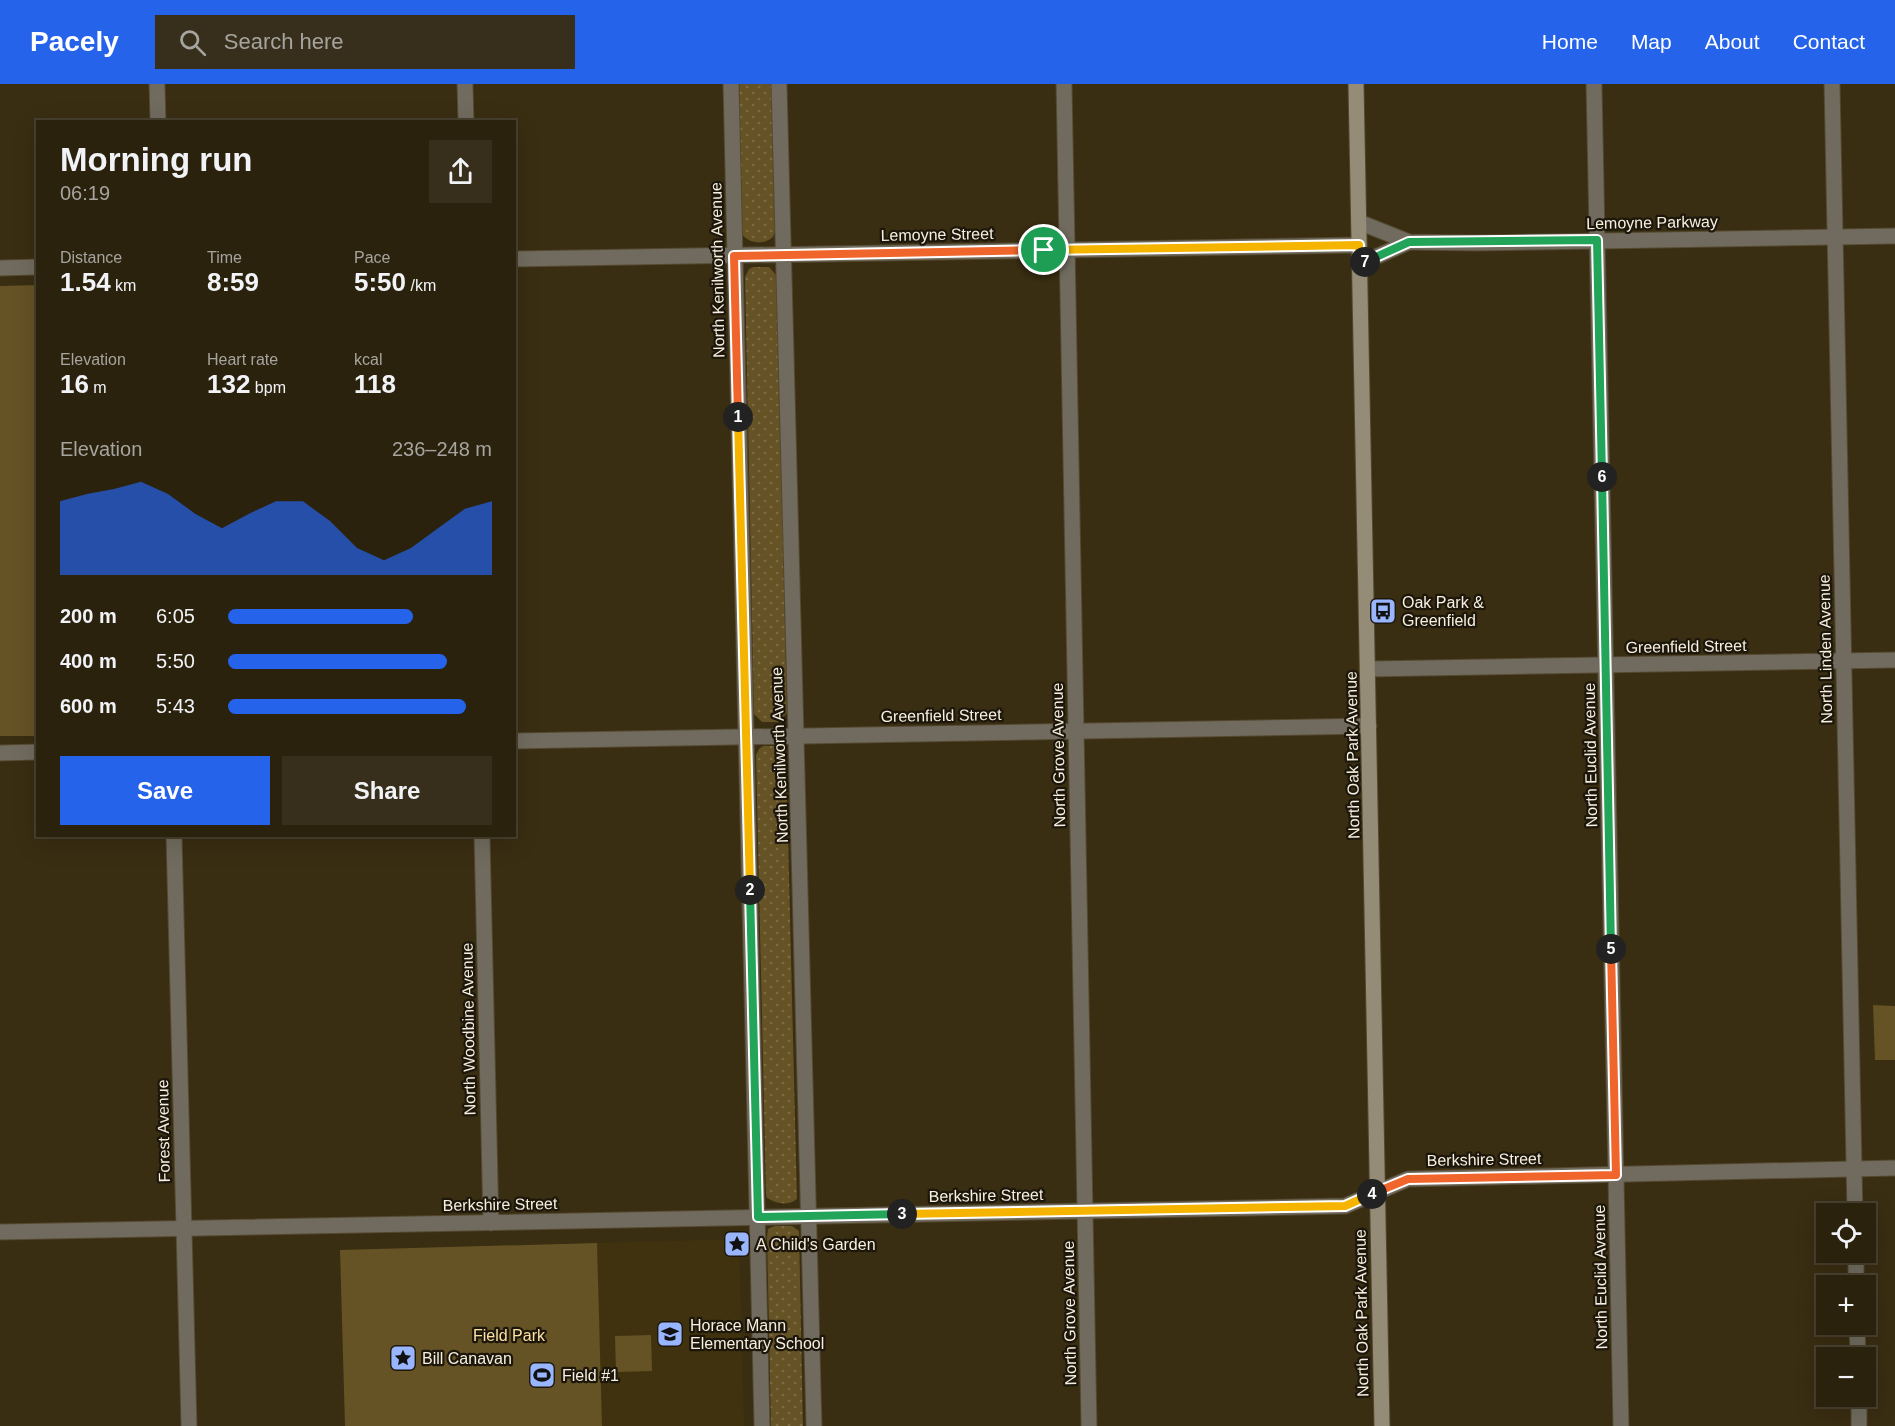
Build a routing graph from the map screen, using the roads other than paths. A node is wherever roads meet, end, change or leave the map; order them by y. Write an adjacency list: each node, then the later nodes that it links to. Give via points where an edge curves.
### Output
1 (157, 84): 9 (street)
2 (465, 84): 10 (street)
3 (731, 84): 19 (street, North Kenilworth Avenue)
4 (779, 84): 18 (street, North Kenilworth Avenue)
5 (1064, 84): 17 (street, North Grove Avenue)
6 (1356, 84): 11 (street, North Oak Park Avenue)
7 (1594, 84): 14 (street, North Euclid Avenue)
8 (1832, 84): 13 (street, North Linden Avenue)
9 (158, 120)
10 (466, 120)
11 (1359, 222): 15 (street, Lemoyne Parkway); 16 (street, North Oak Park Avenue)
12 (1895, 236): 13 (street, Lemoyne Parkway)
13 (1834, 237): 14 (street, Lemoyne Parkway); 25 (street, North Linden Avenue)
14 (1597, 240): 15 (street, Lemoyne Parkway); 26 (street, North Euclid Avenue)
15 (1409, 242): 21 (street, Lemoyne Parkway)
16 (1359, 245): 17 (street, Lemoyne Street); 21 (street, North Oak Park Avenue)
17 (1067, 250): 18 (street, Lemoyne Street); 29 (street, North Grove Avenue)
18 (783, 255): 19 (street, Lemoyne Street); 30 (street, North Kenilworth Avenue)
19 (734, 256): 20 (street, Lemoyne Street); 31 (street, North Kenilworth Avenue)
20 (516, 259)
21 (1360, 264): 27 (street, North Oak Park Avenue)
22 (36, 267): 23 (street)
23 (0, 268)
24 (1895, 660): 25 (street, Greenfield Street)
25 (1844, 661): 26 (street, Greenfield Street); 38 (street, North Linden Avenue)
26 (1607, 666): 27 (street, Greenfield Street); 39 (street, North Euclid Avenue)
27 (1369, 669): 28 (street, North Oak Park Avenue)
28 (1369, 726): 29 (street, Greenfield Street); 40 (street, North Oak Park Avenue)
29 (1076, 729): 30 (street, Greenfield Street); 42 (street, North Grove Avenue)
30 (796, 736): 31 (street, Greenfield Street); 43 (street, North Kenilworth Avenue)
31 (747, 737): 32 (street, Greenfield Street); 44 (street, North Kenilworth Avenue)
32 (516, 741)
33 (36, 752): 34 (street)
34 (0, 753)
35 (174, 837): 46 (street, Forest Avenue)
36 (482, 837): 45 (street, North Woodbine Avenue)
37 (1895, 1168): 38 (street, Berkshire Street)
38 (1854, 1169): 39 (street, Berkshire Street); 41 (street, North Linden Avenue)
39 (1616, 1175): 40 (street, Berkshire Street, via 1408,1179); 54 (street, North Euclid Avenue)
40 (1377, 1192): 42 (street, Berkshire Street, via 1345,1206); 53 (street, North Oak Park Avenue)
41 (1855, 1203)
42 (1084, 1211): 43 (street, Berkshire Street); 52 (street, North Grove Avenue)
43 (809, 1216): 44 (street, Berkshire Street); 51 (street, North Kenilworth Avenue)
44 (758, 1217): 45 (street, Berkshire Street); 50 (street, North Kenilworth Avenue)
45 (491, 1223): 46 (street, Berkshire Street)
46 (184, 1229): 47 (street, Berkshire Street); 49 (street, Forest Avenue)
47 (0, 1232)
48 (1859, 1407): 55 (street)
49 (189, 1426)
50 (762, 1426)
51 (814, 1426)
52 (1089, 1426)
53 (1382, 1426)
54 (1621, 1426)
55 (1860, 1426)

